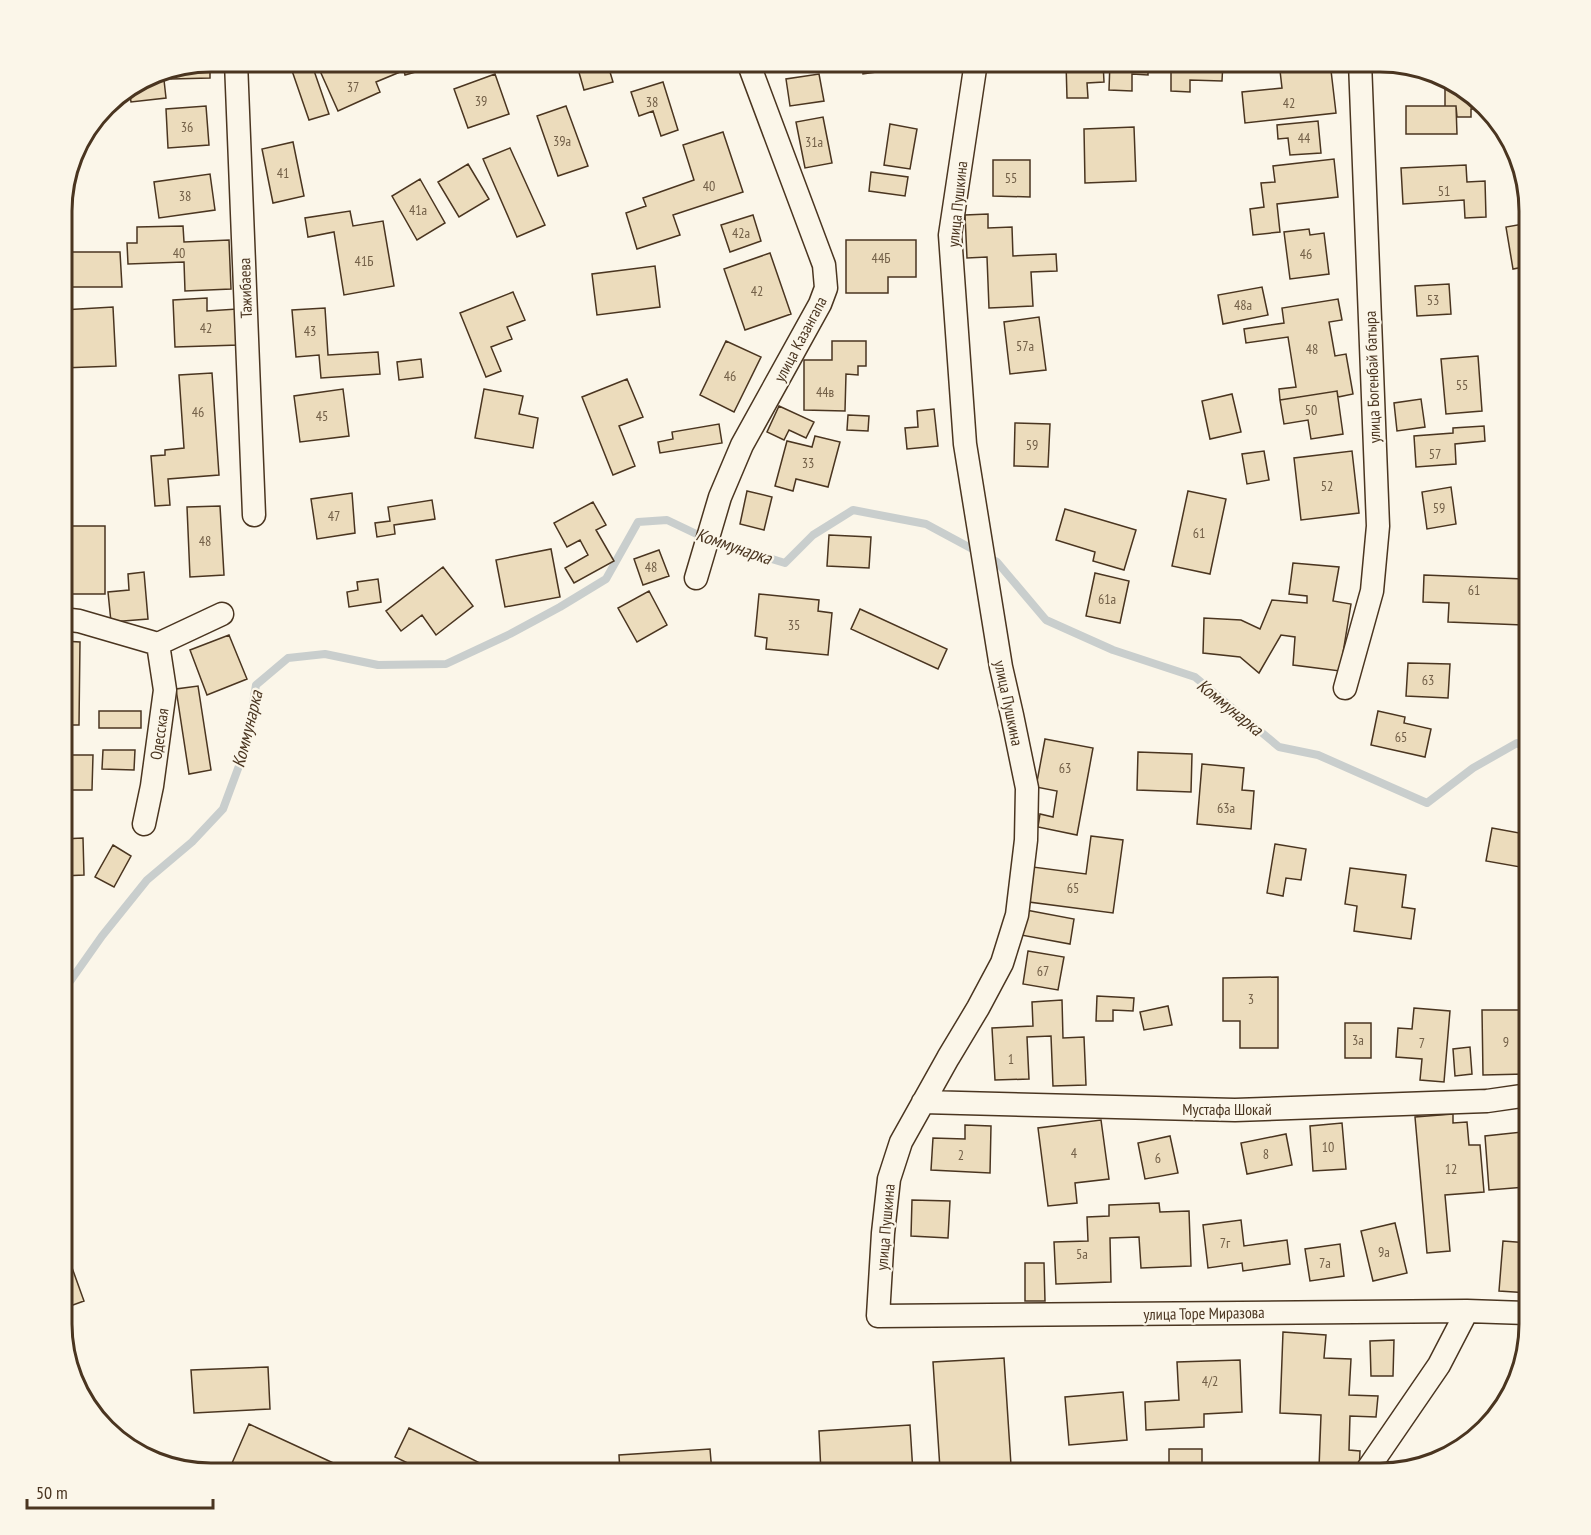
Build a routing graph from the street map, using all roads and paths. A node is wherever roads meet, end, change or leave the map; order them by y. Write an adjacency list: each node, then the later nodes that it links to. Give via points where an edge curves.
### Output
1 (236, 72): 5 (street, Тажибаева)
2 (752, 72): 6 (street, улица Казангапа, via 824,265 826,288 742,445 720,497)
3 (975, 72): 13 (street, улица Пушкина, via 951,235 965,444 1001,667 1027,788 1026,840 1017,915 1002,963)
4 (1360, 72): 10 (street, улица Богенбай батыра, via 1378,526 1372,591)
5 (254, 515)
6 (696, 578)
7 (222, 614): 9 (street)
8 (72, 620): 9 (street)
9 (158, 644): 11 (street, Одесская, via 165,690)
10 (1345, 688)
11 (144, 824)
12 (1519, 1097): 13 (street, Мустафа Шокай, via 1235,1110)
13 (923, 1102): 16 (street, улица Пушкина, via 901,1142 889,1179)
14 (1467, 1311): 15 (street, улица Торе Миразова); 16 (street, улица Торе Миразова); 17 (street, via 1439,1365)
15 (1519, 1313)
16 (878, 1316)
17 (1372, 1463)

